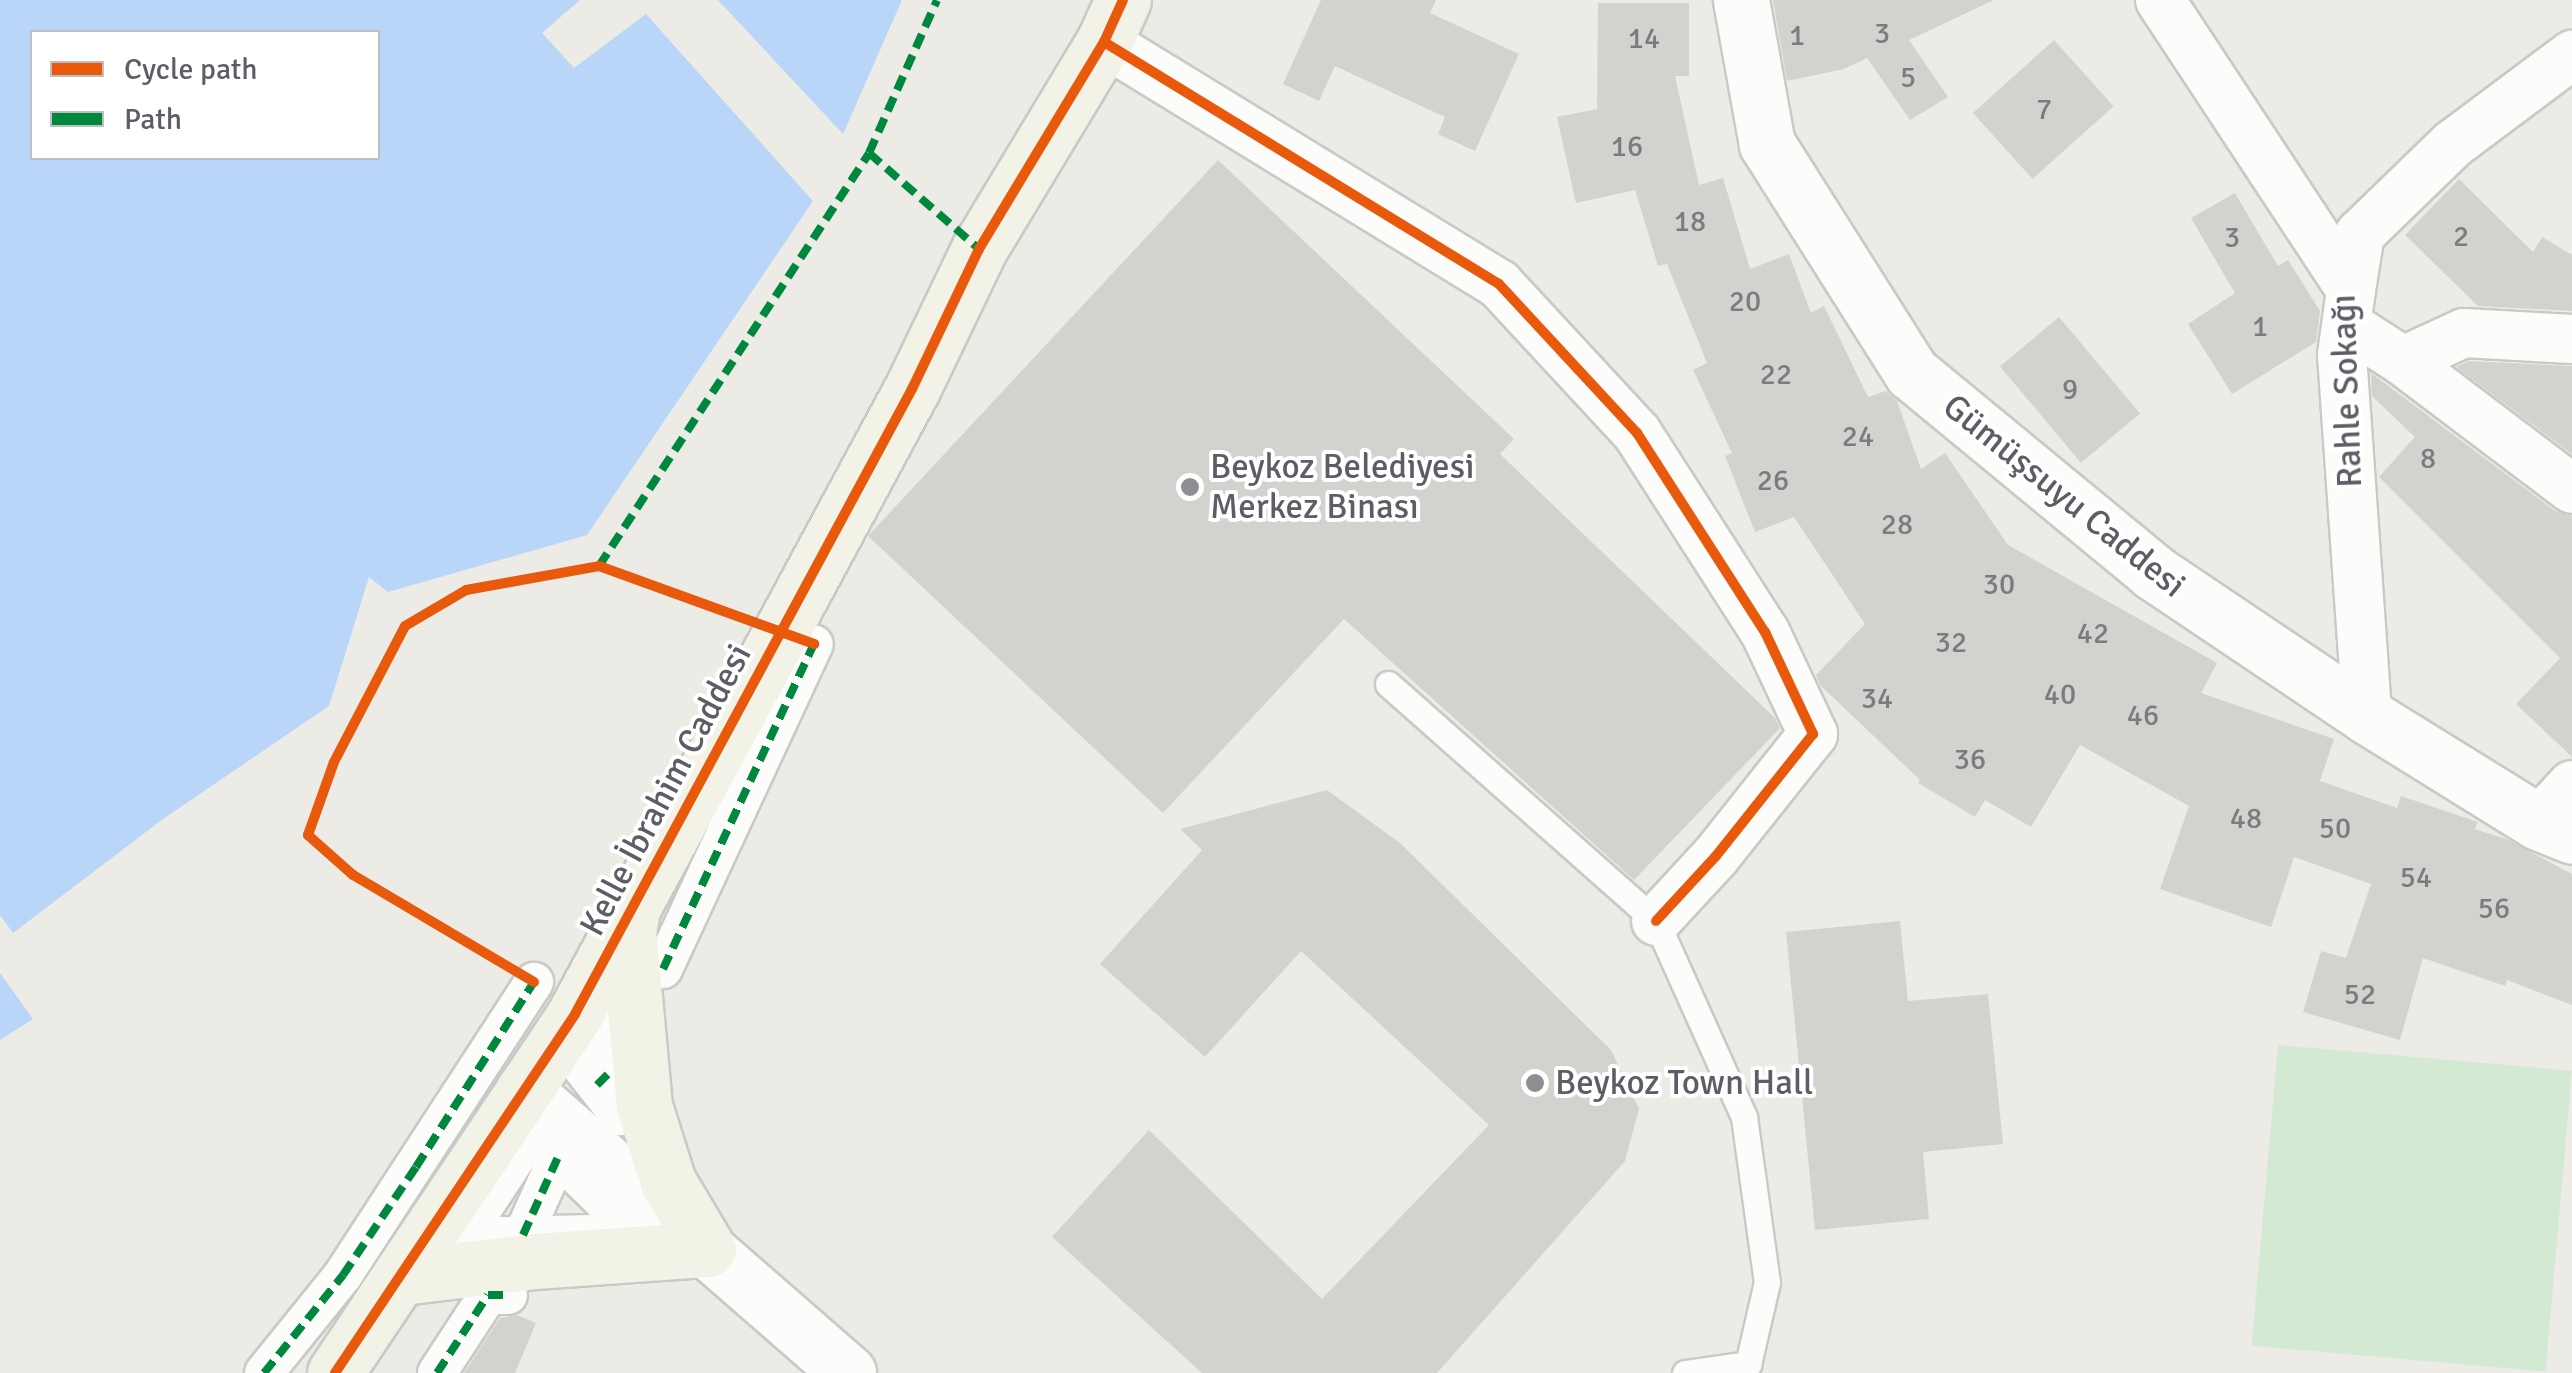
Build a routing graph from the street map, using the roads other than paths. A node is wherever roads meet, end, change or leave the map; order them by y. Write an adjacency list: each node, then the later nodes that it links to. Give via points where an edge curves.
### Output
1 (1741, 0): 11 (street, Gümüşsuyu Caddesi, via 1767,144 1912,373 2153,572)
2 (2160, 0): 5 (street, Rahle Sokağı)
3 (1113, 21): 13 (main road, Kelle İbrahim Caddesi, via 979,249 912,389); 14 (street, via 1499,284 1636,433 1765,632 1814,734)
4 (2572, 55): 5 (street, via 2453,144 2360,234)
5 (2349, 308): 7 (street); 11 (street, Rahle Sokağı, via 2342,355)
6 (2572, 339): 7 (street, via 2464,333)
7 (2403, 361): 8 (street)
8 (2572, 489)
9 (814, 644): 15 (street, Kelle İbrahim Caddesi)
10 (1388, 684): 14 (lane)
11 (2367, 716): 12 (street, Gümüşsuyu Caddesi)
12 (2561, 814)
13 (631, 913): 17 (main road, Kelle İbrahim Caddesi, via 576,1014); 20 (main road, via 644,1106 668,1182)
14 (1656, 922): 23 (lane, via 1744,1117 1766,1282)
15 (663, 969)
16 (534, 982): 24 (street, via 343,1274)
17 (524, 1090): 20 (street); 21 (main road, Kelle İbrahim Caddesi)
18 (558, 1157): 19 (street); 19 (street, via 532,1133 464,1237); 19 (street, via 636,1233)
19 (523, 1235)
20 (708, 1249): 21 (main road); 27 (street)
21 (402, 1277): 25 (main road, Kelle İbrahim Caddesi)
22 (508, 1295): 26 (street, via 488,1295)
23 (1743, 1369): 28 (lane)
24 (264, 1373)
25 (334, 1373)
26 (437, 1373)
27 (848, 1373)
28 (1685, 1373)

